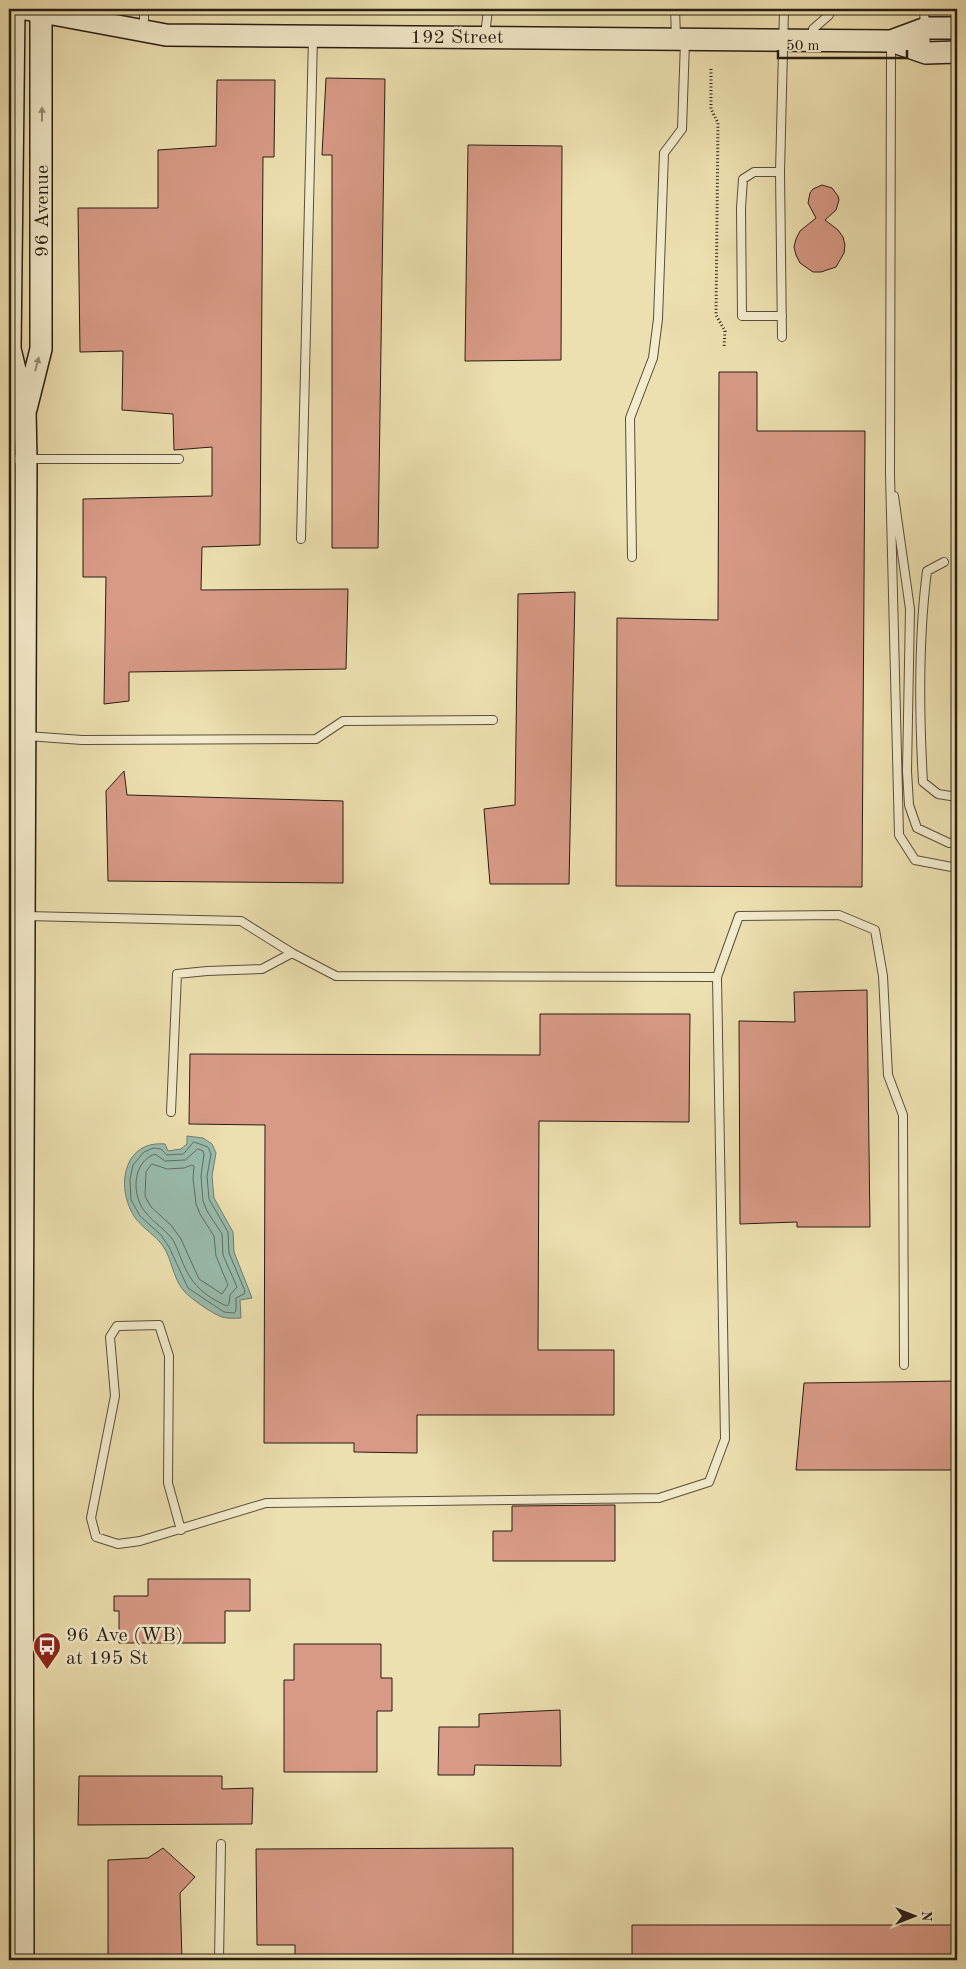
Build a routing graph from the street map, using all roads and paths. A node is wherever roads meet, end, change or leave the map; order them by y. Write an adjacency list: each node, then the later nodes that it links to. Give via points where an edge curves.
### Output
1 (14, 9): 20 (main road, 96 Avenue)
2 (36, 9): 10 (main road, 192 Street); 26 (main road, 96 Avenue, one-way to 2, via 41,350)
3 (144, 9): 10 (lane)
4 (488, 9): 12 (lane)
5 (675, 9): 13 (lane)
6 (784, 9): 14 (lane)
7 (829, 9): 15 (lane, via 829,15 813,29)
8 (925, 19): 9 (main road, 192 Street); 16 (main road, 192 Street); 18 (lane)
9 (957, 28)
10 (144, 31): 11 (main road, 192 Street, via 166,35)
11 (313, 35): 12 (main road, 192 Street); 30 (lane)
12 (485, 36): 13 (main road, 192 Street)
13 (681, 39): 14 (main road, 192 Street); 31 (lane, via 682,128 664,153 658,319 653,358 630,418)
14 (783, 41): 15 (main road, 192 Street); 21 (lane)
15 (814, 41): 16 (main road, 192 Street)
16 (891, 41): 18 (main road, 192 Street); 29 (lane)
17 (957, 52): 18 (main road, 192 Street)
18 (926, 53)
19 (712, 69): 25 (path, via 712,109 718,123 716,315 725,331)
20 (10, 166): 22 (main road, 96 Avenue)
21 (780, 172): 23 (lane); 23 (lane, via 754,172 743,179 742,316)
22 (10, 278): 26 (main road, 96 Avenue, via 10,349)
23 (782, 316): 24 (lane)
24 (782, 337)
25 (724, 348)
26 (25, 411): 27 (main road, 96 Avenue)
27 (18, 459): 28 (lane); 33 (main road, 96 Avenue)
28 (178, 459)
29 (890, 474): 38 (lane, via 910,609 909,805 917,828 949,843); 39 (lane, via 898,835 915,860)
30 (301, 539)
31 (632, 557)
32 (944, 562): 36 (lane, via 927,571 923,604 920,688 923,782 938,794)
33 (17, 639): 35 (main road, 96 Avenue)
34 (493, 720): 35 (lane, via 343,721 316,739 82,740)
35 (25, 736): 37 (main road, 96 Avenue)
36 (957, 797)
37 (16, 829): 40 (main road, 96 Avenue)
38 (957, 843)
39 (957, 868)
40 (24, 916): 41 (lane, via 241,921); 47 (main road, 96 Avenue, via 20,1025 19,1396 19,1921)
41 (292, 954): 42 (lane, via 336,976); 43 (lane, via 262,969 176,974)
42 (717, 977): 44 (lane, via 739,916 839,915 875,930 883,976 888,1075 903,1115); 45 (lane, via 725,1439 709,1482 659,1498 266,1503)
43 (171, 1112)
44 (904, 1365)
45 (181, 1530): 45 (lane, via 118,1544 96,1537 91,1518 115,1396 110,1337 117,1326 159,1324 169,1356 168,1483)
46 (221, 1844): 48 (lane)
47 (23, 1960)
48 (219, 1960)

